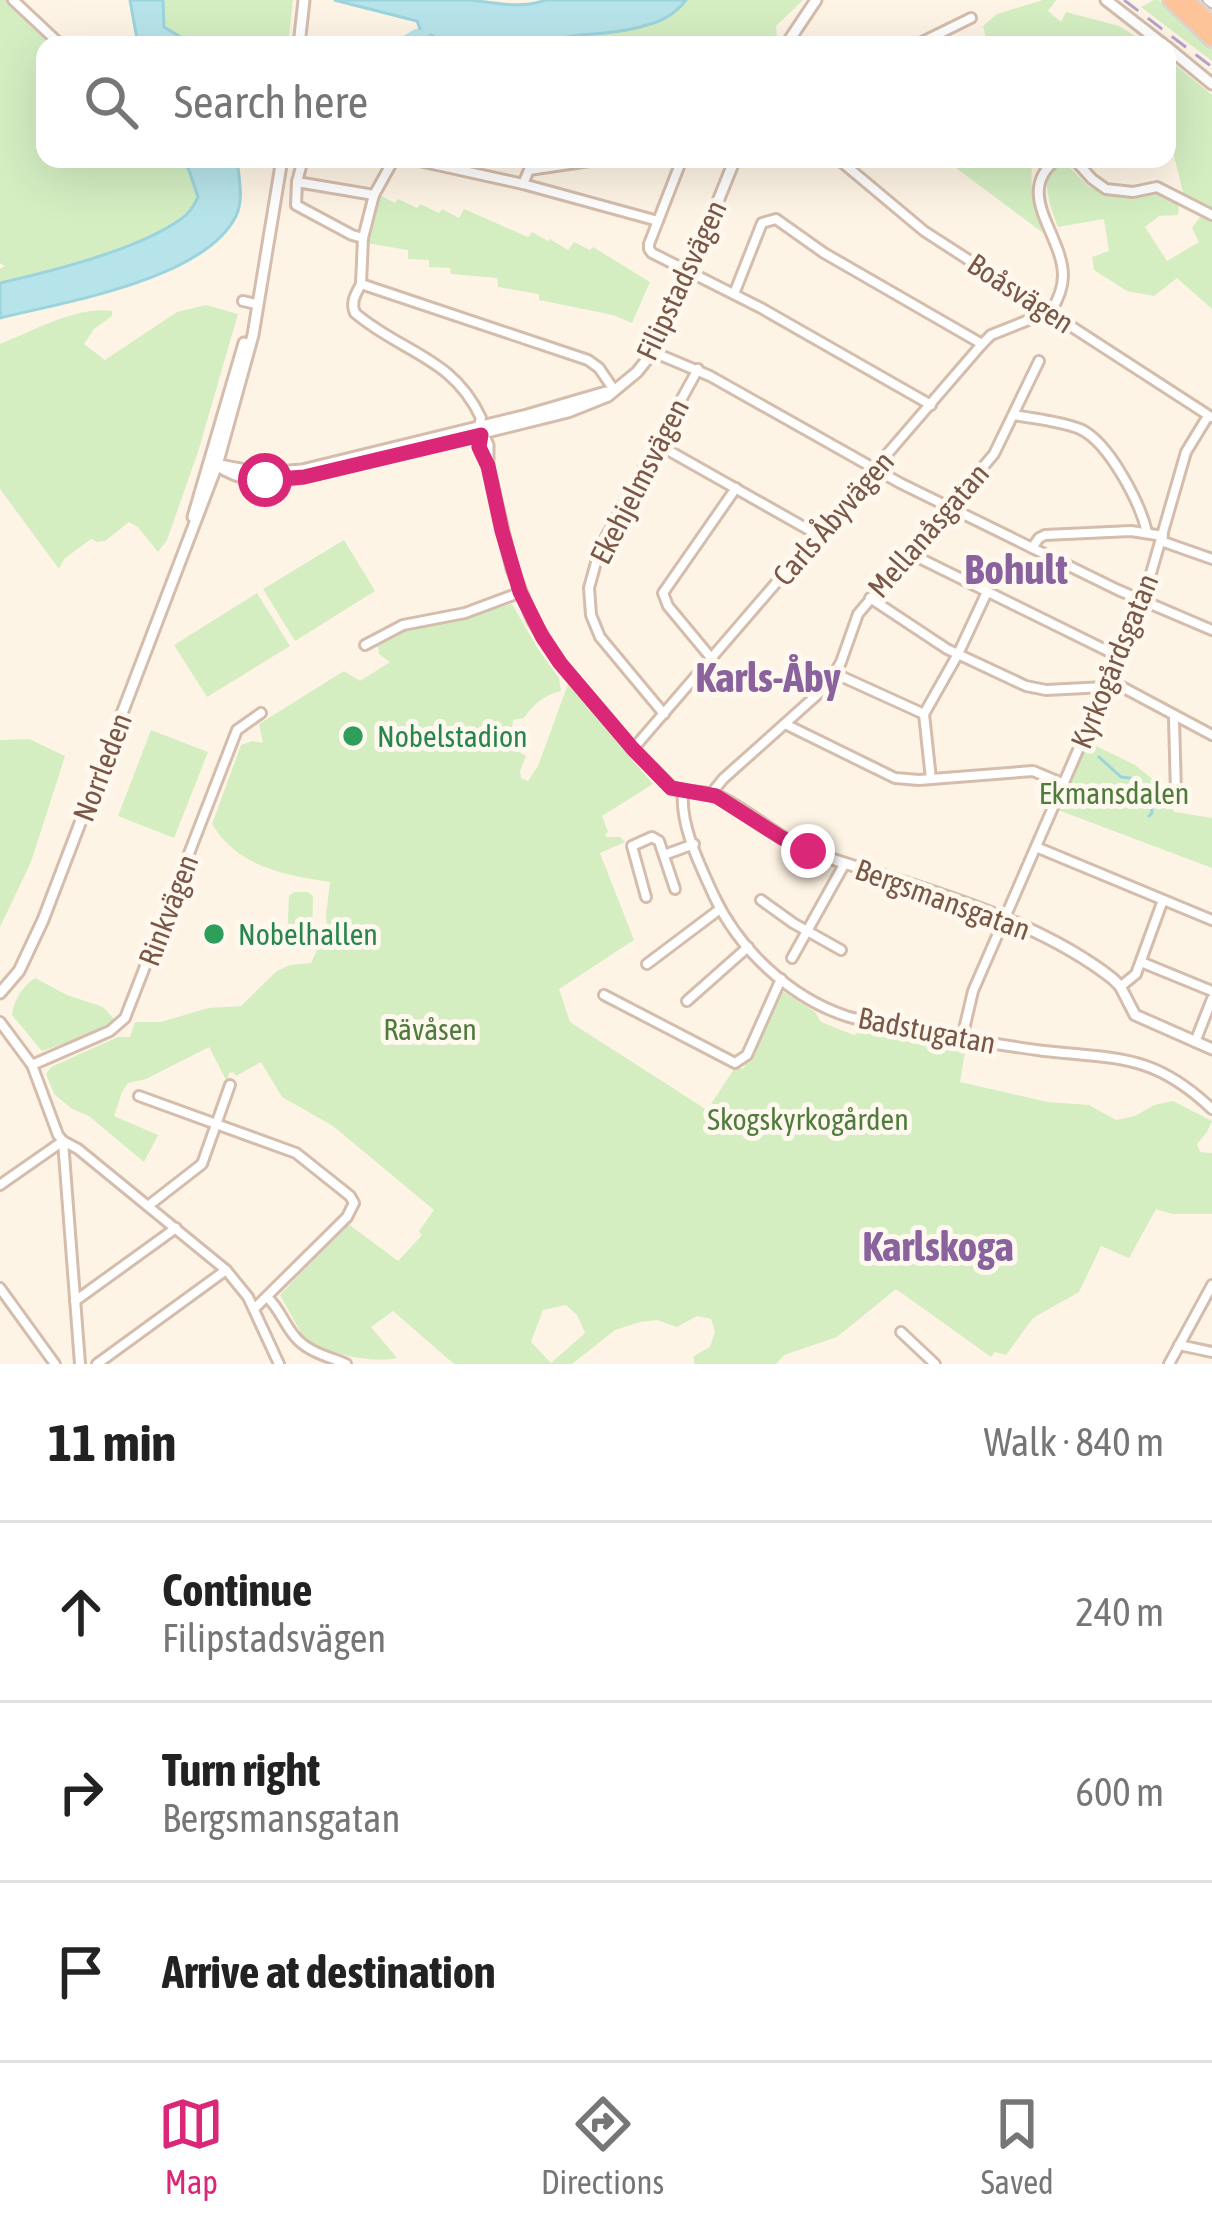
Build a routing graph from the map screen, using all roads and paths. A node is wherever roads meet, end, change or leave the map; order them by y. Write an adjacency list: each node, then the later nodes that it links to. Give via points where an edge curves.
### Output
1 (13, 0): 9 (street)
2 (304, 0): 10 (street)
3 (816, 0): 11 (street)
4 (1106, 0): 13 (street)
5 (1171, 0): 14 (highway)
6 (1186, 0): 8 (highway)
7 (971, 18): 12 (street)
8 (1212, 25)
9 (51, 36)
10 (300, 36)
11 (792, 36)
12 (934, 36)
13 (1153, 36)
14 (1212, 39)
15 (1176, 54): 16 (street)
16 (1212, 84)
17 (280, 168): 37 (street, Norrleden)
18 (301, 168): 27 (street)
19 (389, 168): 29 (street)
20 (451, 168): 28 (street)
21 (542, 168): 28 (street, via 529,170)
22 (678, 168): 31 (street)
23 (731, 168): 33 (street, Filipstadsvägen)
24 (849, 168): 38 (street, Boåsvägen, via 925,231)
25 (1049, 168): 38 (street, via 1038,192 1063,272)
26 (1082, 168): 30 (street, via 1106,189 1157,187)
27 (297, 182): 29 (street); 32 (street, via 300,209)
28 (523, 184): 31 (street)
29 (374, 195): 32 (street)
30 (1212, 215)
31 (658, 220): 33 (street, via 649,249)
32 (364, 238): 34 (street)
33 (689, 272): 35 (street); 40 (street, Filipstadsvägen)
34 (361, 284): 43 (street, via 587,360); 47 (street, via 356,313 453,376 482,418)
35 (734, 294): 39 (street, via 762,223 776,219); 44 (street)
36 (243, 301): 37 (street)
37 (256, 304): 49 (street, Norrleden)
38 (1051, 311): 39 (street, Carls Åbyvägen); 46 (street, Boåsvägen)
39 (982, 344): 44 (street, Carls Åbyvägen)
40 (653, 352): 42 (street); 43 (street, Filipstadsvägen)
41 (1039, 362): 45 (street, Mellanåsgatan)
42 (698, 369): 48 (street, Ekehjelmsvägen); 50 (street)
43 (614, 390): 47 (street, Filipstadsvägen, via 582,407)
44 (931, 405): 50 (street, Carls Åbyvägen)
45 (1014, 415): 52 (street, Mellanåsgatan, via 994,454); 53 (street, via 1095,439)
46 (1210, 417): 55 (street, Kyrkogårdsgatan, via 1186,452)
47 (480, 430): 49 (street, Filipstadsvägen, via 288,473); 59 (street)
48 (657, 444): 51 (street); 71 (street, Ekehjelmsvägen, via 600,548 589,588 601,637)
49 (213, 464): 101 (street, Norrleden, via 43,920)
50 (874, 469): 52 (street); 54 (street, Carls Åbyvägen)
51 (736, 488): 54 (street); 67 (street, via 663,593)
52 (949, 507): 56 (street); 57 (street, Mellanåsgatan)
53 (1147, 532): 55 (street); 56 (street, via 1045,535)
54 (818, 536): 67 (street, Carls Åbyvägen)
55 (1162, 539): 58 (street); 62 (street, Kyrkogårdsgatan)
56 (1032, 548): 62 (street)
57 (909, 553): 60 (street); 61 (street, Mellanåsgatan)
58 (1212, 559)
59 (520, 592): 64 (street, via 403,625); 76 (street, via 550,650)
60 (986, 592): 65 (street); 66 (street)
61 (870, 598): 65 (street); 68 (street, Mellanåsgatan)
62 (1143, 601): 63 (street); 66 (street, Kyrkogårdsgatan)
63 (1212, 630)
64 (365, 645)
65 (958, 654): 69 (street, via 1035,688); 72 (street)
66 (1120, 657): 69 (street, Kyrkogårdsgatan)
67 (712, 659): 71 (street, Carls Åbyvägen)
68 (836, 674): 72 (street); 74 (street, Mellanåsgatan)
69 (1108, 684): 73 (street); 78 (street, Kyrkogårdsgatan)
70 (261, 712): 109 (street, Rinkvägen, via 237,730 125,1018)
71 (664, 714): 76 (street, Carls Åbyvägen)
72 (924, 715): 77 (street)
73 (1174, 716): 75 (street); 81 (street)
74 (785, 724): 77 (street, via 884,774); 80 (street, Mellanåsgatan)
75 (1212, 735)
76 (633, 749): 79 (street)
77 (931, 779): 78 (street, via 1033,771)
78 (1064, 784): 83 (street, Kyrkogårdsgatan)
79 (683, 791): 80 (street, Bergsmansgatan); 82 (street, Badstugatan)
80 (710, 794): 85 (street, Bergsmansgatan)
81 (1176, 794)
82 (694, 844): 84 (street); 90 (street, Badstugatan)
83 (1036, 847): 89 (street); 91 (street, Kyrkogårdsgatan)
84 (664, 855): 86 (street); 87 (street, via 655,837 632,846)
85 (844, 863): 91 (street, Bergsmansgatan); 93 (street)
86 (674, 889)
87 (646, 897)
88 (761, 900): 93 (street)
89 (1163, 900): 92 (street); 97 (street)
90 (720, 909): 94 (street, Badstugatan); 98 (street)
91 (1004, 918): 100 (street, Bergsmansgatan, via 1064,946); 106 (street, Kyrkogårdsgatan)
92 (1212, 920)
93 (808, 932): 95 (street); 96 (street)
94 (748, 947): 99 (street, Badstugatan); 104 (street)
95 (841, 950)
96 (792, 958)
97 (1141, 962): 100 (street); 103 (street)
98 (646, 964)
99 (781, 979): 102 (street, via 747,1054 735,1063); 106 (street, Badstugatan, via 851,1017)
100 (1120, 987): 107 (street, Bergsmansgatan, via 1135,1015)
101 (0, 993)
102 (604, 995)
103 (1212, 995): 107 (street)
104 (687, 1001)
105 (1, 1020): 109 (street)
106 (962, 1039): 112 (street, Badstugatan, via 1145,1064)
107 (1195, 1043): 108 (street, Bergsmansgatan)
108 (1212, 1049)
109 (32, 1065): 114 (street)
110 (230, 1085): 113 (street)
111 (139, 1096): 113 (street)
112 (1212, 1109)
113 (217, 1125): 116 (street, via 202,1164); 121 (street, via 296,1153 354,1203)
114 (63, 1141): 115 (street); 116 (street); 122 (street)
115 (0, 1185)
116 (148, 1206): 117 (street)
117 (176, 1228): 118 (street); 122 (street)
118 (226, 1270): 123 (street); 129 (street)
119 (1212, 1285): 125 (street)
120 (0, 1288): 127 (street)
121 (267, 1297): 123 (street); 131 (street, via 298,1340)
122 (75, 1301): 128 (street)
123 (254, 1309): 130 (street)
124 (901, 1332): 132 (street)
125 (1179, 1345): 126 (street); 133 (street)
126 (1212, 1352)
127 (55, 1364)
128 (80, 1364)
129 (97, 1364)
130 (279, 1364)
131 (346, 1364)
132 (935, 1364)
133 (1168, 1364)

